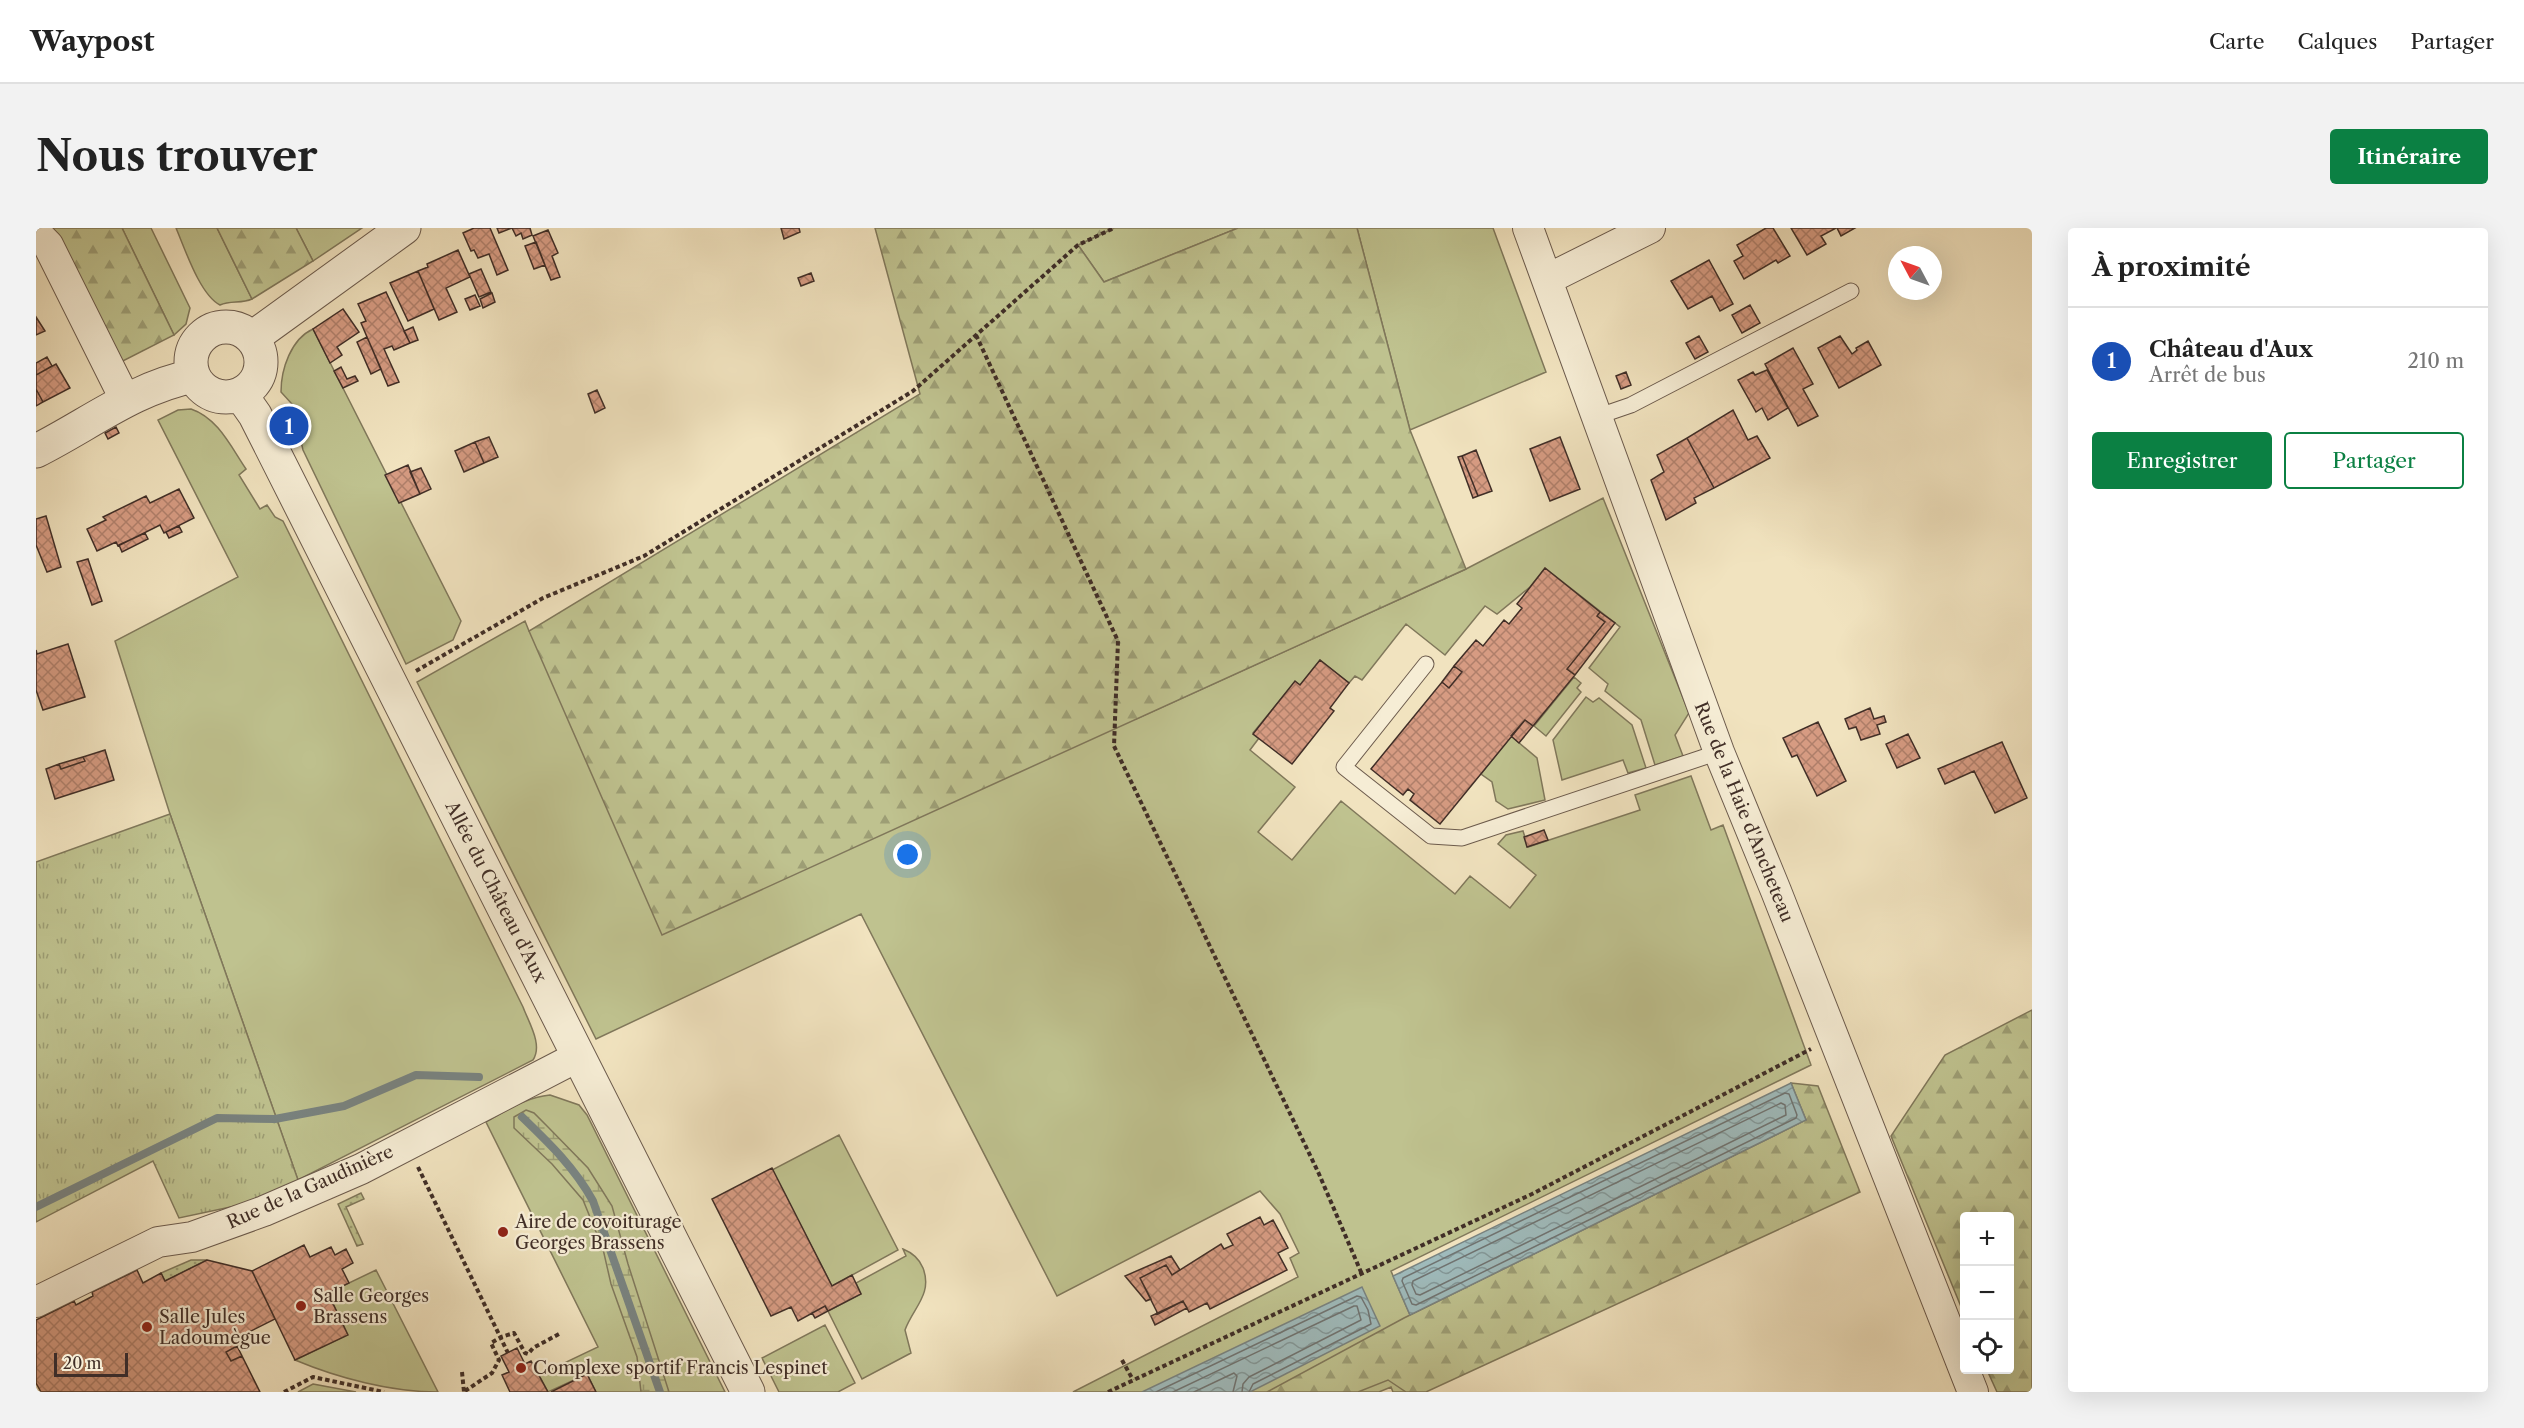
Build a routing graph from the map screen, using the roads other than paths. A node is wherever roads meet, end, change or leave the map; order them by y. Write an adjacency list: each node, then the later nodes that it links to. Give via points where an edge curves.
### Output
1 (405, 228): 7 (street)
2 (1528, 228): 5 (street, Rue de la Haie d'Ancheteau)
3 (1650, 228): 5 (street)
4 (36, 233): 10 (street, via 48,245)
5 (1548, 279): 11 (street, Rue de la Haie d'Ancheteau)
6 (1851, 291): 11 (lane, via 1631,405)
7 (252, 338): 8 (street, via 238,329 210,330 191,353); 9 (street, via 261,367 252,387)
8 (193, 376): 9 (street, via 205,391 217,397); 10 (street, via 167,381)
9 (241, 395): 15 (street, Allée du Château d'Aux, via 255,415)
10 (125, 399): 12 (street)
11 (1596, 417): 14 (street, Rue de la Haie d'Ancheteau)
12 (36, 451)
13 (1426, 664): 14 (lane, via 1344,767 1431,836 1462,838)
14 (1719, 752): 18 (street, Rue de la Haie d'Ancheteau)
15 (579, 1056): 16 (street, Rue de la Gaudinière, via 361,1169 192,1237 158,1242); 17 (street, Allée du Château d'Aux)
16 (36, 1302)
17 (748, 1392)
18 (1973, 1392)

